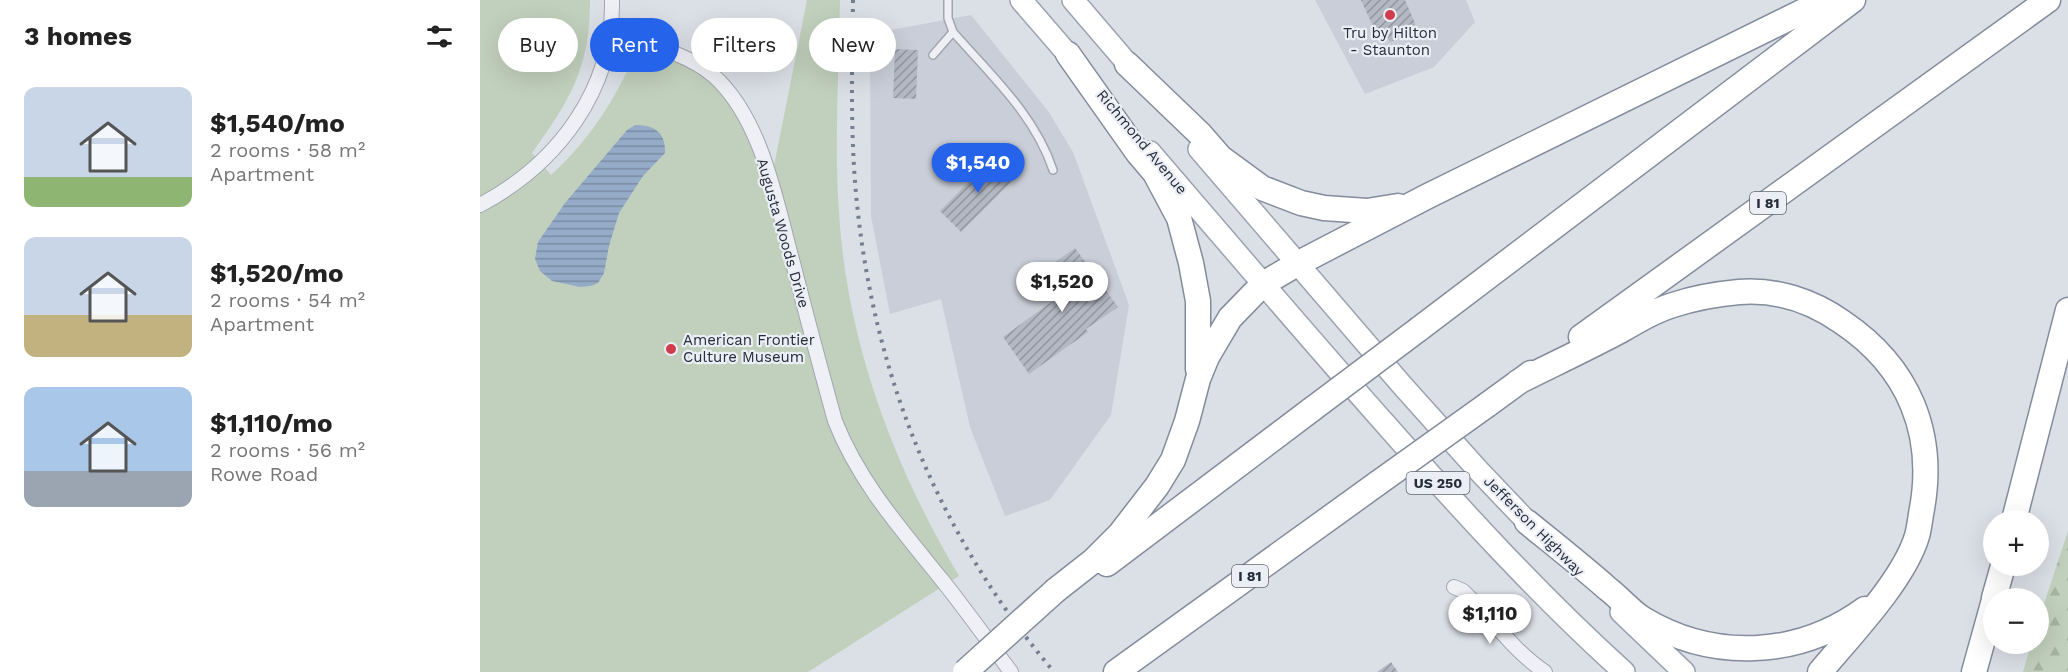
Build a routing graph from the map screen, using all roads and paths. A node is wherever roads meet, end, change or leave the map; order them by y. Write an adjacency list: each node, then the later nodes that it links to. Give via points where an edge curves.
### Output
1 (612, 0): 8 (street)
2 (948, 0): 9 (lane)
3 (1022, 0): 10 (main road, Richmond Avenue / US 250)
4 (1073, 0): 13 (main road, US 250)
5 (1826, 0): 16 (highway)
6 (1853, 0): 26 (highway, bridge, via 1311,410)
7 (2048, 0): 22 (highway, I 81)
8 (611, 18)
9 (953, 32): 12 (lane); 15 (lane, via 1026,117)
10 (1068, 54): 19 (main road, Richmond Avenue / US 250); 21 (highway, via 1155,173 1179,218 1198,301)
11 (679, 55): 31 (street, Augusta Woods Drive, via 714,76 750,126 770,177 835,421 852,460 876,498)
12 (933, 56)
13 (1128, 64): 16 (highway, via 1221,159 1247,179 1282,197 1324,208 1367,211 1389,209); 18 (main road, US 250)
14 (599, 72): 17 (street, via 583,112 540,164)
15 (1053, 170)
16 (1428, 196): 18 (highway)
17 (480, 205)
18 (1297, 264): 19 (highway); 24 (main road, Jefferson Highway / US 250)
19 (1263, 284): 21 (highway, via 1224,327); 33 (main road, US 250, via 1460,509)
20 (2068, 310): 23 (highway)
21 (1198, 379): 26 (highway, via 1188,421 1173,460 1157,486 1120,534)
22 (1518, 382): 27 (highway, via 1641,318 1701,297 1767,293 1805,301 1826,311 1864,338 1888,363 1902,381 1921,428 1927,474 1917,536 1904,565); 29 (highway, I 81, bridge)
23 (2017, 510)
24 (1527, 522): 27 (highway, via 1641,617 1671,633 1715,647 1761,649 1811,639 1856,616); 34 (main road, Jefferson Highway / US 250)
25 (1454, 587): 32 (street, via 1464,591 1507,640)
26 (1059, 594): 30 (highway, bridge)
27 (1881, 597): 35 (highway)
28 (1983, 639): 36 (highway)
29 (1119, 670)
30 (965, 672)
31 (1011, 672)
32 (1545, 672)
33 (1624, 672)
34 (1684, 672)
35 (1820, 672)
36 (1974, 672)

